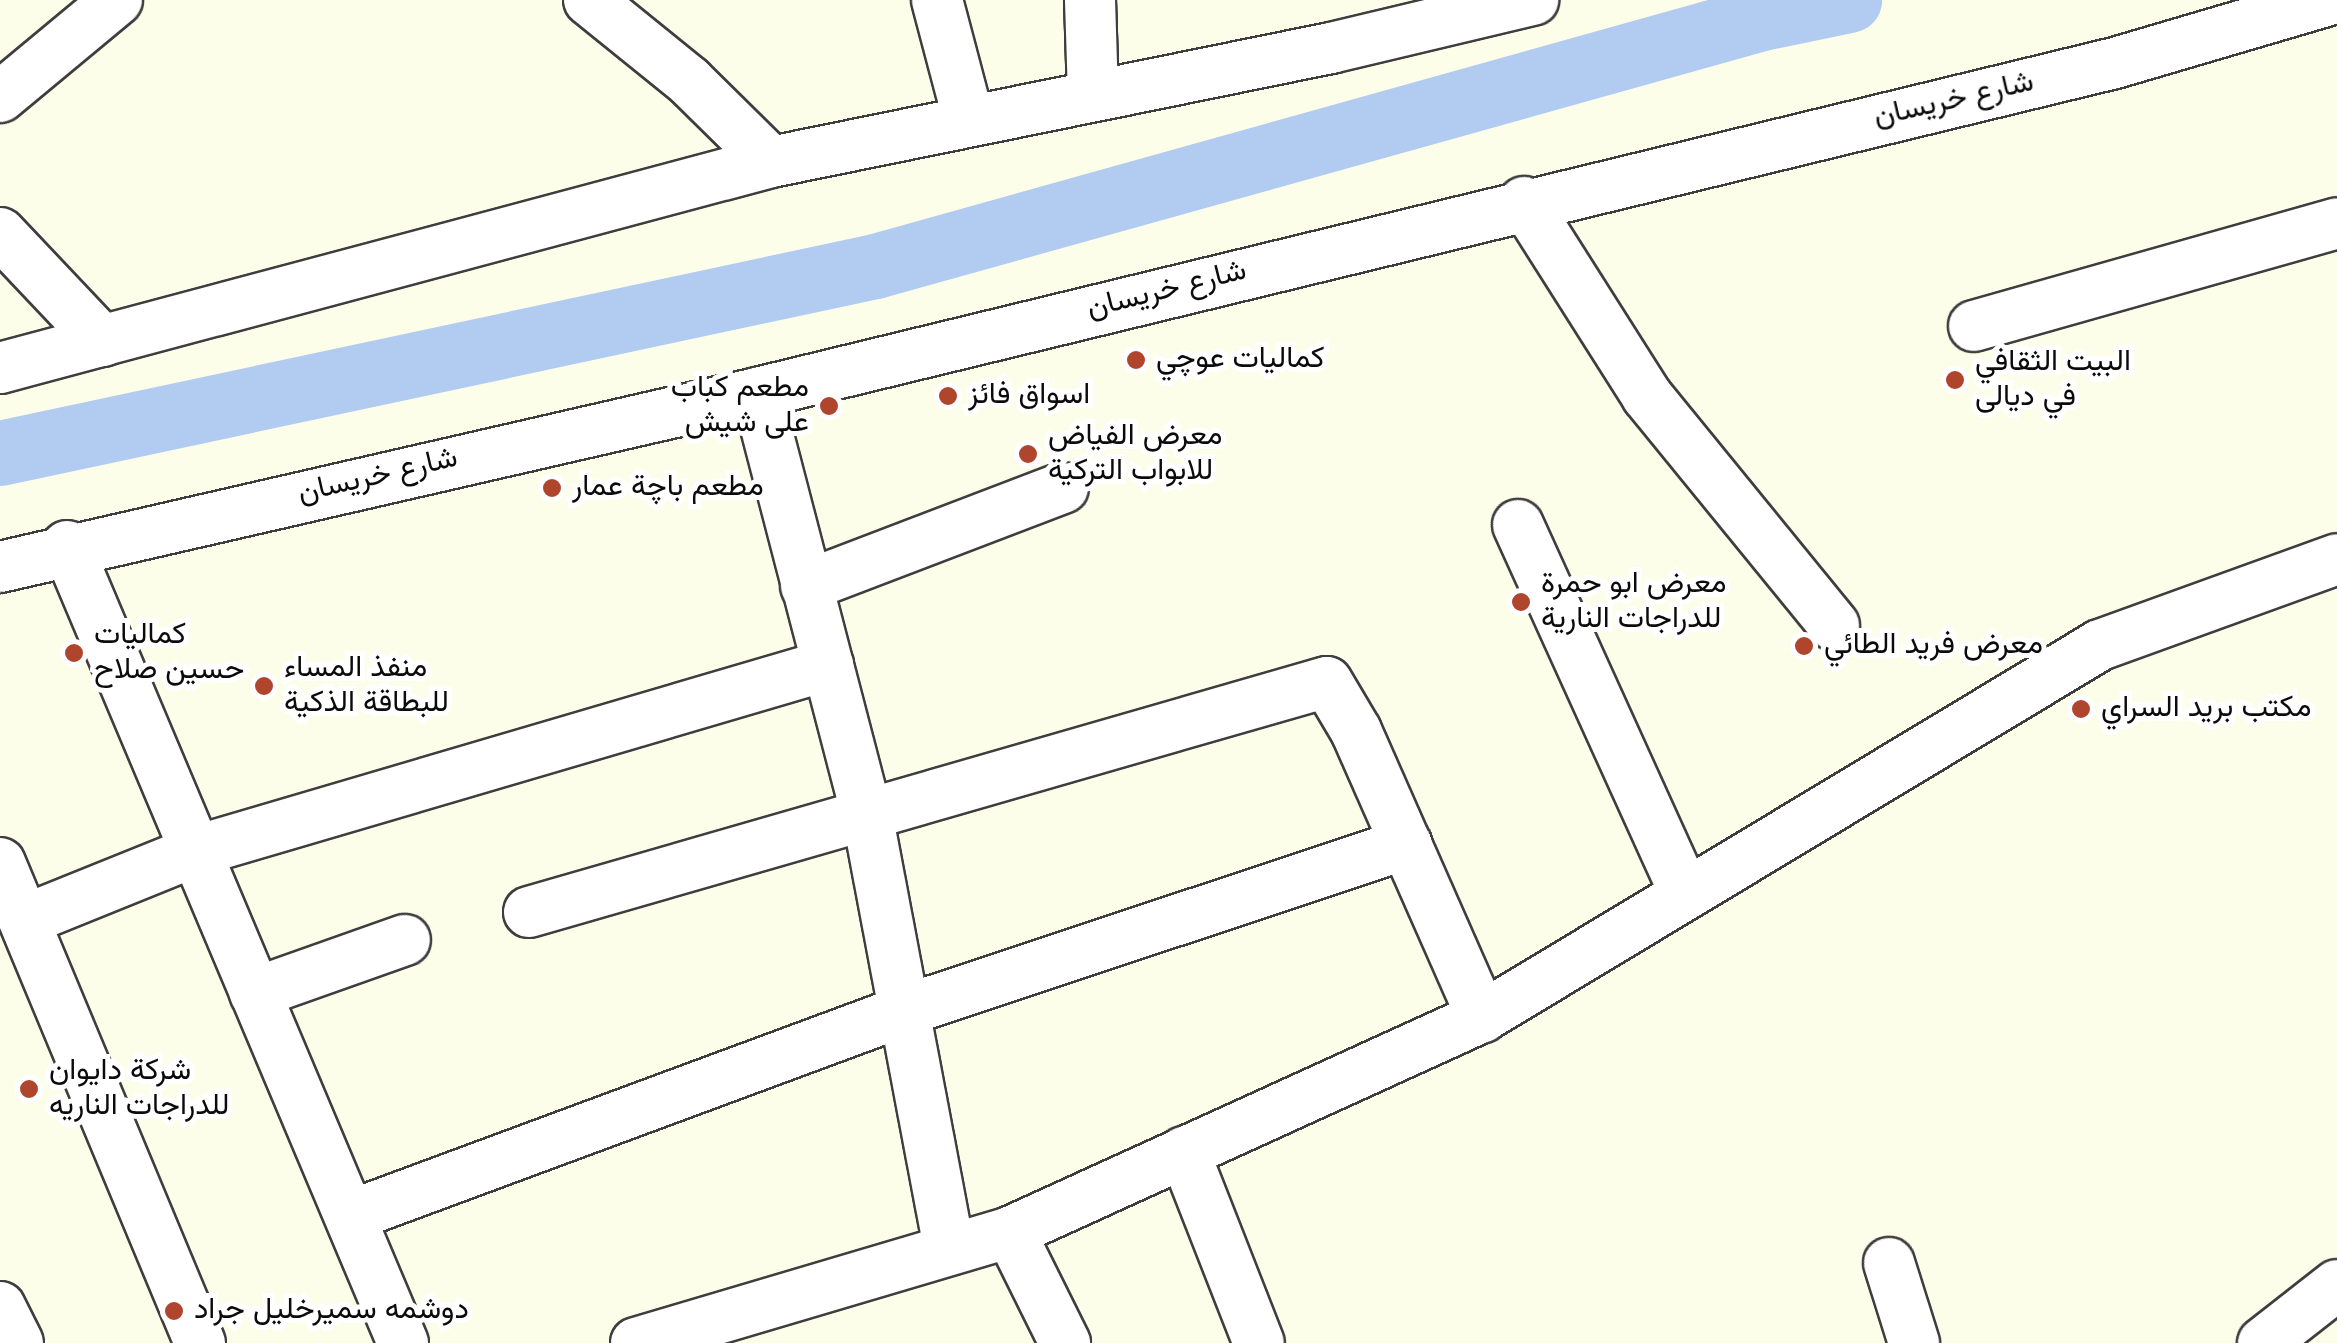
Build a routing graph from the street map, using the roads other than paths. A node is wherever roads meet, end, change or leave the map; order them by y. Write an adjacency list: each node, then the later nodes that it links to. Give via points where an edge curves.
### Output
1 (117, 0): 8 (street)
2 (589, 0): 10 (street, via 689,81)
3 (937, 0): 9 (street)
4 (1090, 0): 7 (street)
5 (1533, 0): 7 (street, via 1332,48)
6 (2330, 0): 11 (street, شارع خريسان, via 2115,63)
7 (1093, 93): 9 (street)
8 (0, 98)
9 (968, 117): 10 (street)
10 (771, 162): 15 (street)
11 (1524, 202): 17 (street, شارع خريسان); 24 (street, via 1648,396)
12 (2337, 223): 14 (street)
13 (0, 233): 15 (street)
14 (1974, 326)
15 (102, 341): 16 (street)
16 (0, 368)
17 (757, 393): 20 (street, شارع خريسان); 23 (street)
18 (1062, 488): 23 (street)
19 (1518, 525): 30 (street)
20 (67, 546): 22 (street, شارع خريسان); 28 (street)
21 (2337, 559): 30 (street, via 2100,645)
22 (0, 567)
23 (806, 586): 25 (street)
24 (1834, 625)
25 (828, 665): 26 (street); 28 (street)
26 (868, 818): 27 (street, via 1327,682); 31 (street); 35 (street)
27 (1406, 844): 35 (street); 36 (street)
28 (196, 851): 32 (street); 34 (street)
29 (0, 863): 32 (street)
30 (1685, 893): 36 (street)
31 (529, 912)
32 (25, 920): 46 (street)
33 (405, 940): 34 (street)
34 (256, 992): 38 (street)
35 (909, 1009): 38 (street); 40 (street)
36 (1482, 1017): 37 (street)
37 (1184, 1152): 39 (street); 50 (street)
38 (350, 1216): 47 (street)
39 (1010, 1232): 40 (street); 49 (street)
40 (949, 1247): 44 (street)
41 (1890, 1264): 51 (street)
42 (2330, 1305): 52 (street)
43 (0, 1307): 45 (street)
44 (773, 1326): 48 (street)
45 (18, 1343)
46 (200, 1343)
47 (403, 1343)
48 (636, 1343)
49 (1066, 1343)
50 (1259, 1343)
51 (1914, 1343)
52 (2263, 1343)

